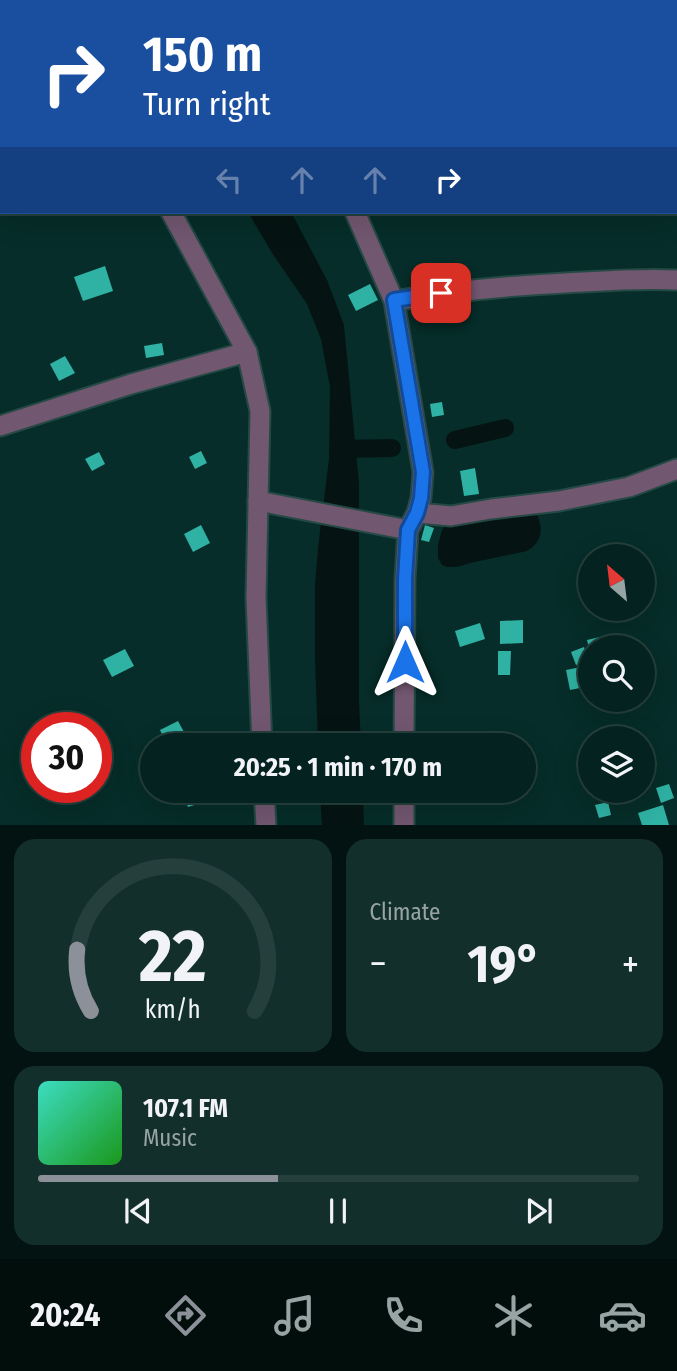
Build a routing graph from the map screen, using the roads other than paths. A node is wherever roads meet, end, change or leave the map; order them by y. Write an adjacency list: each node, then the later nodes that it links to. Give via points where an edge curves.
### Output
1 (172, 214): 5 (street)
2 (356, 214): 4 (street)
3 (677, 280): 4 (street, via 494,286)
4 (394, 300): 9 (street, via 423,472 421,498)
5 (247, 352): 6 (street); 8 (street, via 260,411)
6 (0, 426)
7 (677, 469): 9 (street, via 629,487)
8 (258, 501): 9 (street); 10 (street)
9 (412, 522): 11 (street, via 405,579)
10 (261, 733)
11 (404, 733)
12 (265, 803): 14 (street)
13 (404, 803): 15 (street)
14 (266, 825)
15 (404, 825)

